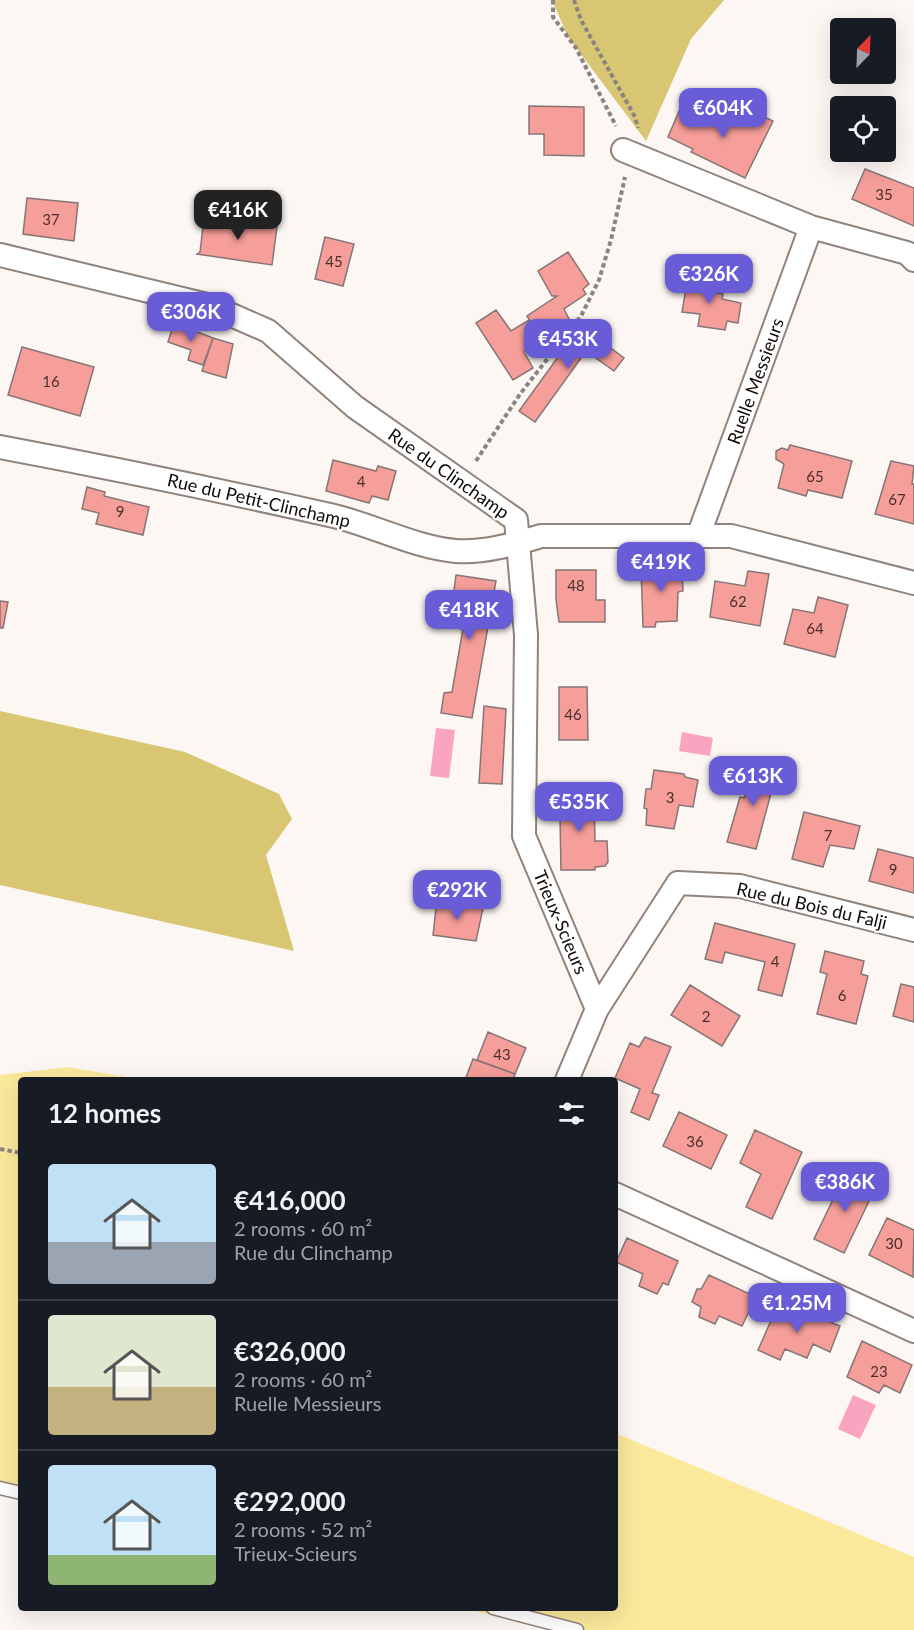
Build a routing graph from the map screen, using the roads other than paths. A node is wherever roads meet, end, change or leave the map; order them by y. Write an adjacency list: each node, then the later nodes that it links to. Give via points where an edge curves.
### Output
1 (623, 150): 2 (street)
2 (811, 227): 4 (street, via 907,253); 6 (street, Ruelle Messieurs)
3 (0, 255): 7 (street, Rue du Clinchamp, via 211,306 268,331 355,407 516,520)
4 (914, 260)
5 (0, 447): 7 (street, Rue du Petit-Clinchamp, via 170,479 341,518 433,547 458,551)
6 (699, 534): 7 (street, Rue du Clinchamp, via 541,536); 8 (street, Rue du Clinchamp, via 731,536)
7 (516, 543): 10 (street, Trieux-Scieurs, via 526,635 524,837)
8 (914, 584)
9 (914, 930): 10 (street, Rue du Bois du Falji, via 740,886 678,883)
10 (597, 1009): 11 (street)
11 (568, 1077)
12 (618, 1195): 13 (street)
13 (914, 1331)
14 (0, 1488): 15 (lane)
15 (18, 1492)
16 (504, 1611): 17 (lane)
17 (577, 1630)

